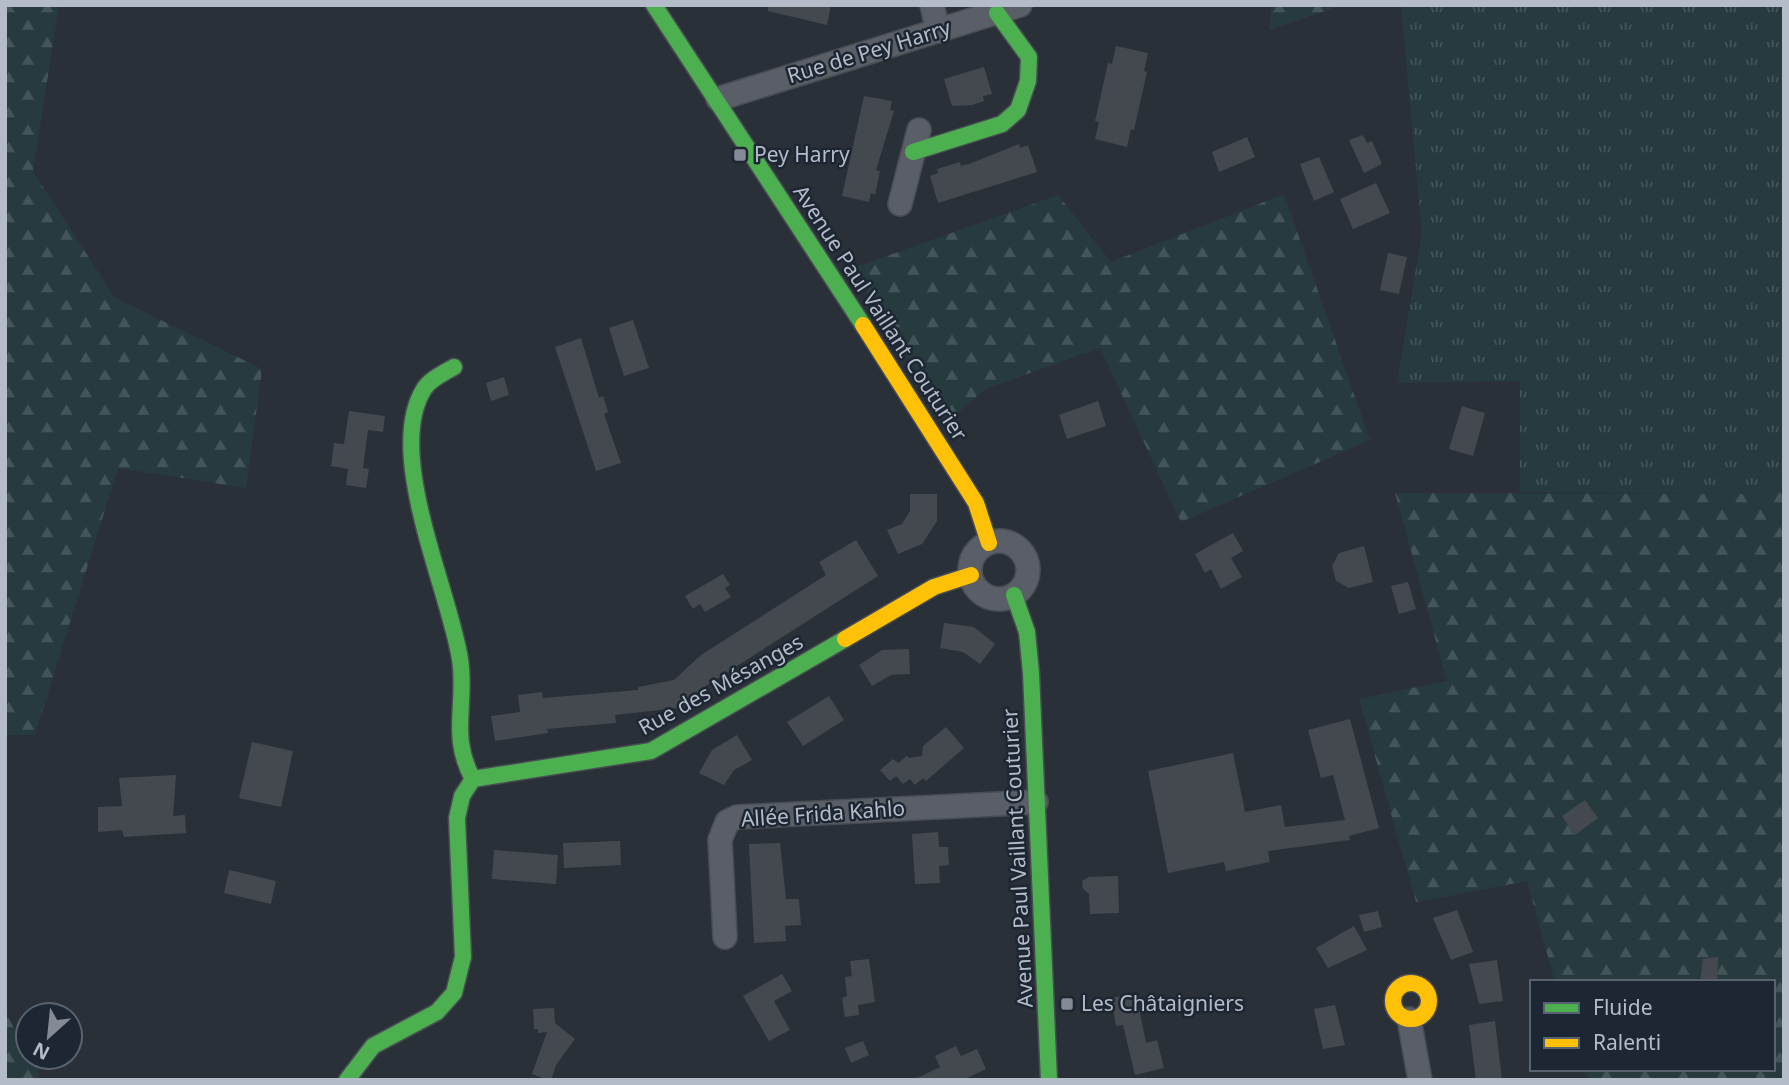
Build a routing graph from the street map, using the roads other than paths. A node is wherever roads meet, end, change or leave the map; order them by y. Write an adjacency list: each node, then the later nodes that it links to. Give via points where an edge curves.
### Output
1 (654, 5): 6 (street, Avenue Paul Vaillant Couturier)
2 (932, 5): 5 (street)
3 (1020, 5): 4 (street, Rue de Pey Harry)
4 (997, 13): 5 (street, Rue de Pey Harry); 7 (street, via 1031,62 1021,107 1002,124)
5 (938, 31): 6 (street, Rue de Pey Harry)
6 (718, 99): 10 (street, Avenue Paul Vaillant Couturier, via 937,439 976,503)
7 (916, 141): 8 (street)
8 (900, 204)
9 (454, 367): 13 (street, via 435,379 417,404 413,452 421,514 460,661 458,749)
10 (989, 543): 11 (street, via 976,553); 12 (street, via 1008,543 1023,554 1028,572)
11 (971, 575): 12 (street, via 978,590 991,598); 13 (street, Rue des Mésanges, via 934,586 651,751)
12 (1014, 595): 14 (street, Avenue Paul Vaillant Couturier, via 1027,632)
13 (473, 779): 17 (street, via 464,788 457,814 462,954 456,991 437,1013 368,1051)
14 (1036, 802): 15 (street, Allée Frida Kahlo, via 737,817 727,822 720,840); 18 (street, Avenue Paul Vaillant Couturier)
15 (725, 937)
16 (1409, 1018): 19 (street)
17 (347, 1080)
18 (1049, 1080)
19 (1420, 1080)

